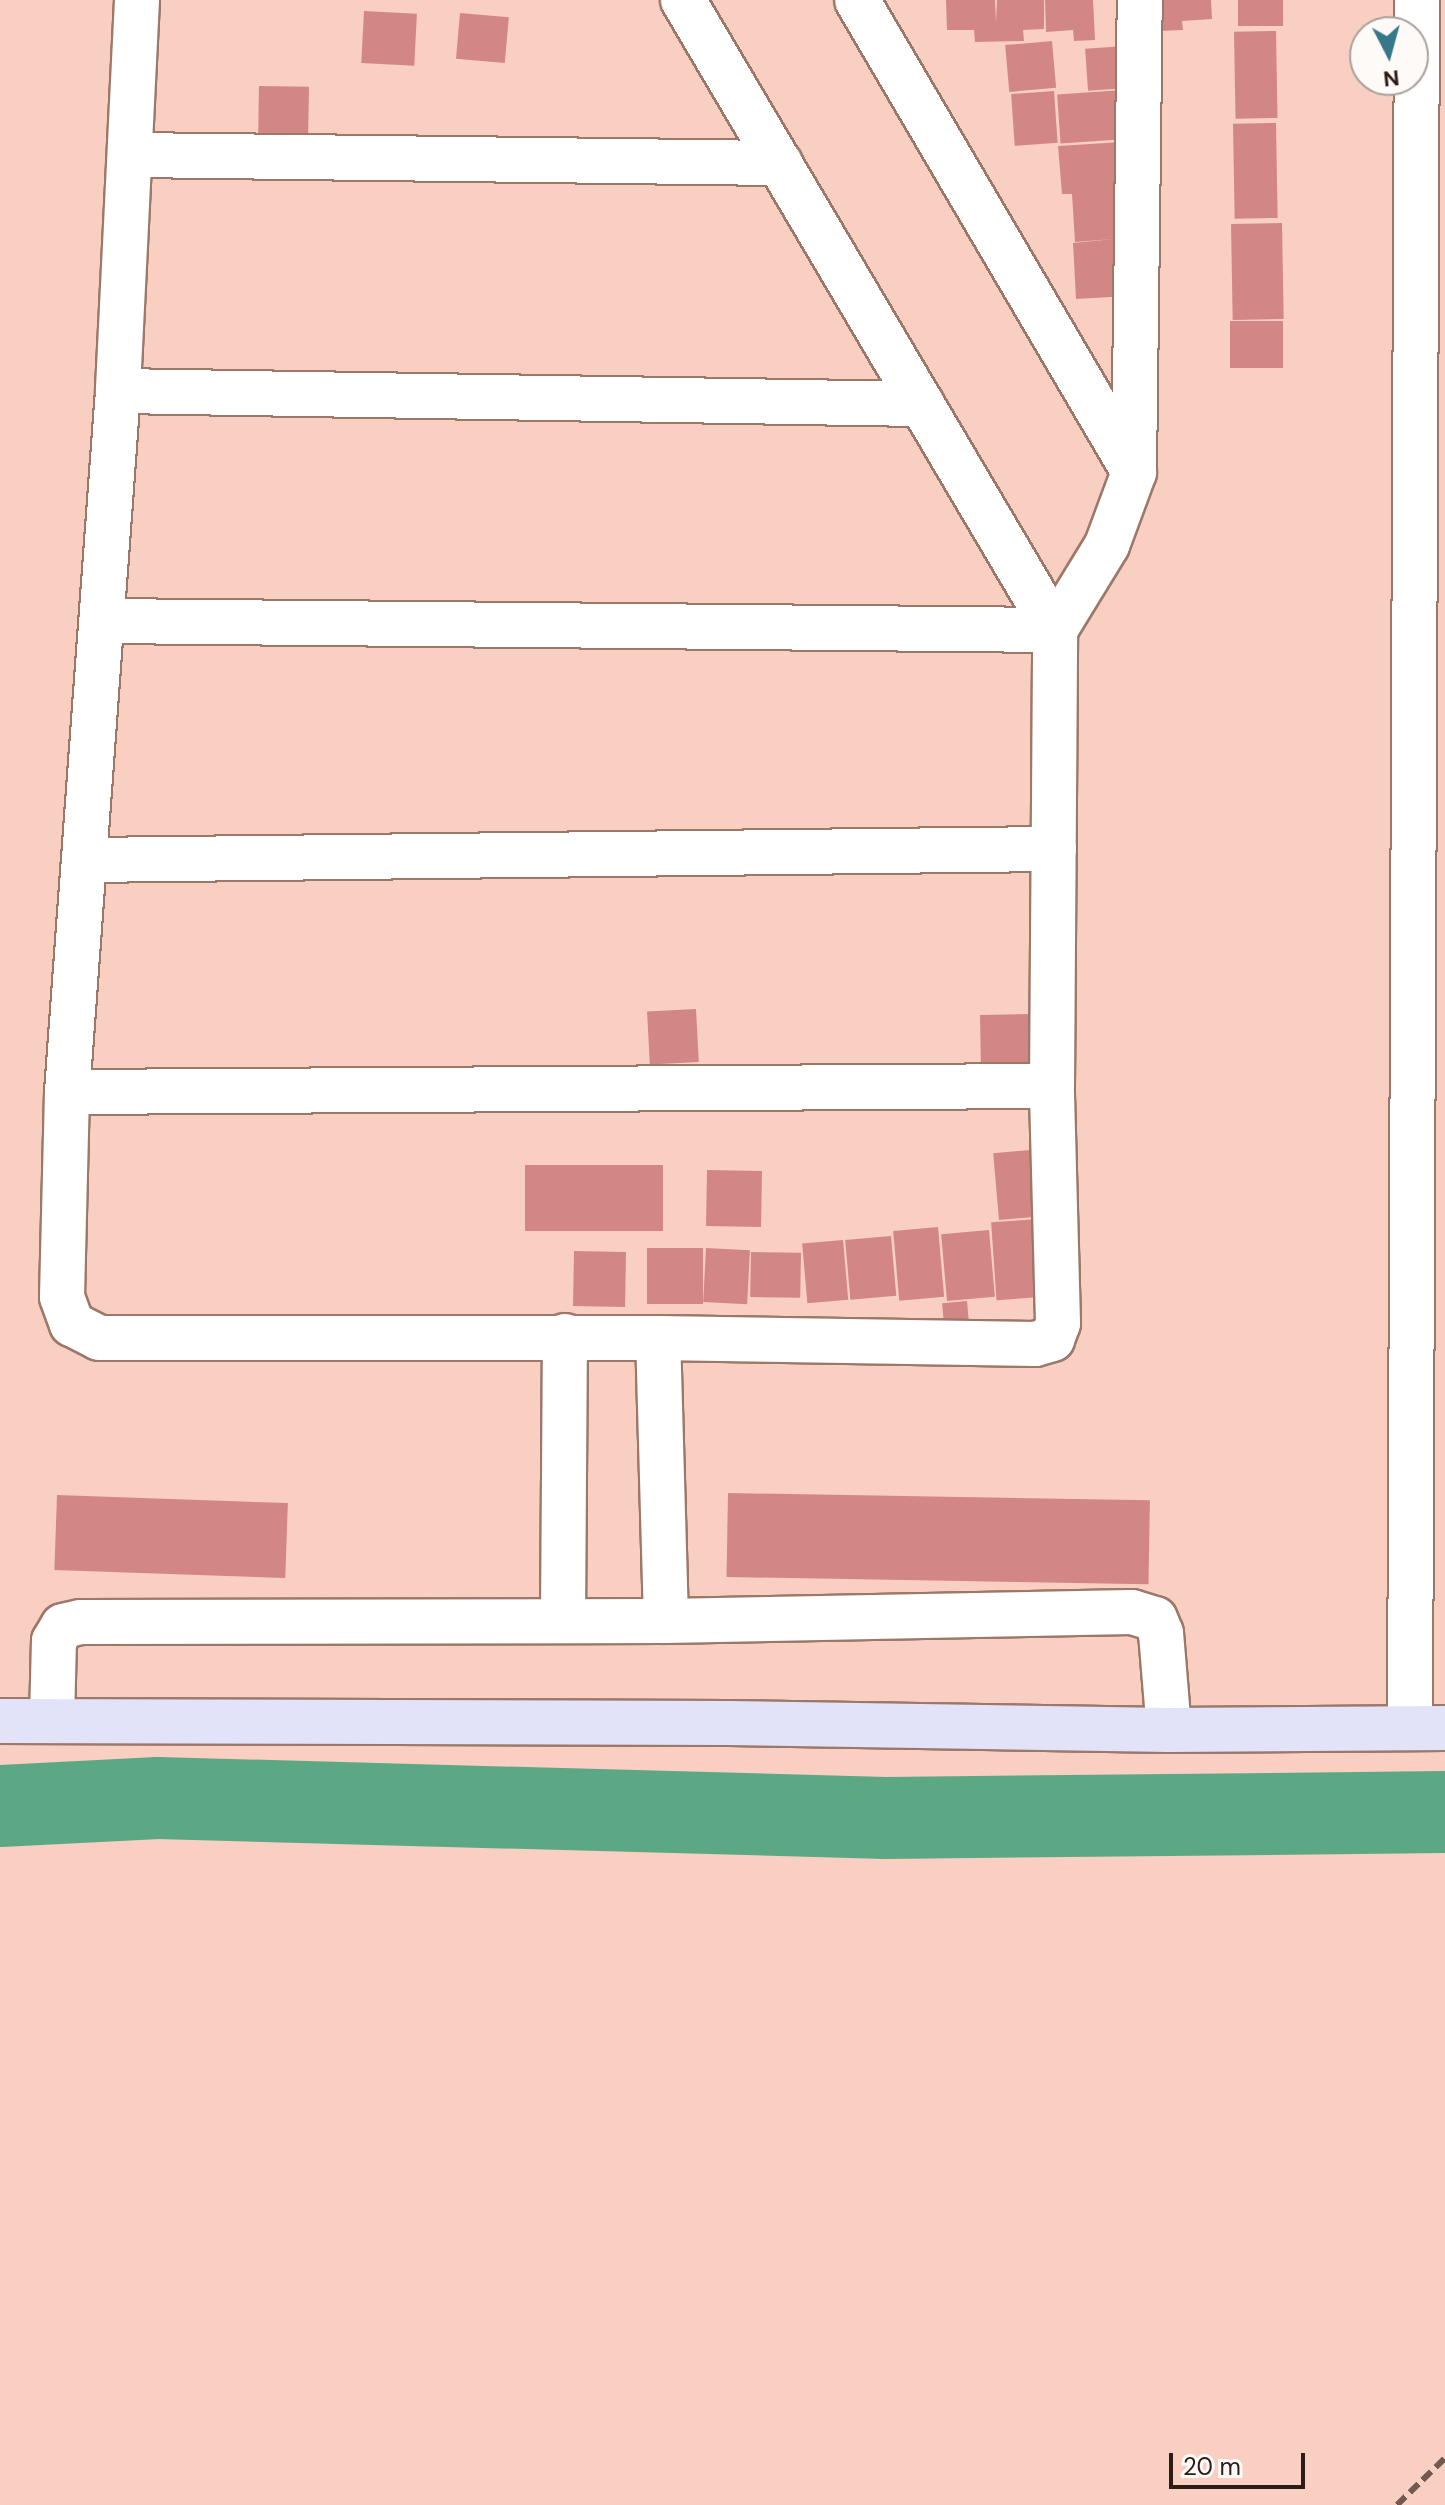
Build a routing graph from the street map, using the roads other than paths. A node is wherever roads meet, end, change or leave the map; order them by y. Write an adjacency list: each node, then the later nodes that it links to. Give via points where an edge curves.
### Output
1 (137, 0): 6 (street)
2 (683, 0): 7 (street)
3 (857, 0): 10 (street)
4 (1140, 0): 10 (street)
5 (1417, 0): 24 (street)
6 (132, 155): 7 (street); 8 (street)
7 (780, 163): 9 (street)
8 (118, 391): 9 (street); 11 (street)
9 (922, 404): 12 (street)
10 (1134, 472): 12 (street, via 1107,545)
11 (102, 621): 12 (street); 14 (street)
12 (1055, 630): 13 (street)
13 (1054, 849): 14 (street); 15 (street)
14 (84, 860): 16 (street)
15 (1052, 1086): 16 (street); 18 (street, via 1058,1323 1052,1339 1035,1344)
16 (67, 1092): 17 (street, via 62,1297 72,1324 99,1338)
17 (565, 1336): 18 (street); 19 (street)
18 (658, 1338): 20 (street)
19 (563, 1619): 20 (street); 21 (street, via 81,1622 63,1626 54,1641)
20 (666, 1621): 22 (street, via 1132,1612 1155,1619 1166,1667)
21 (52, 1698): 22 (street, via 729,1723); 23 (street)
22 (1167, 1720): 24 (street)
23 (0, 1721)
24 (1428, 1728)

